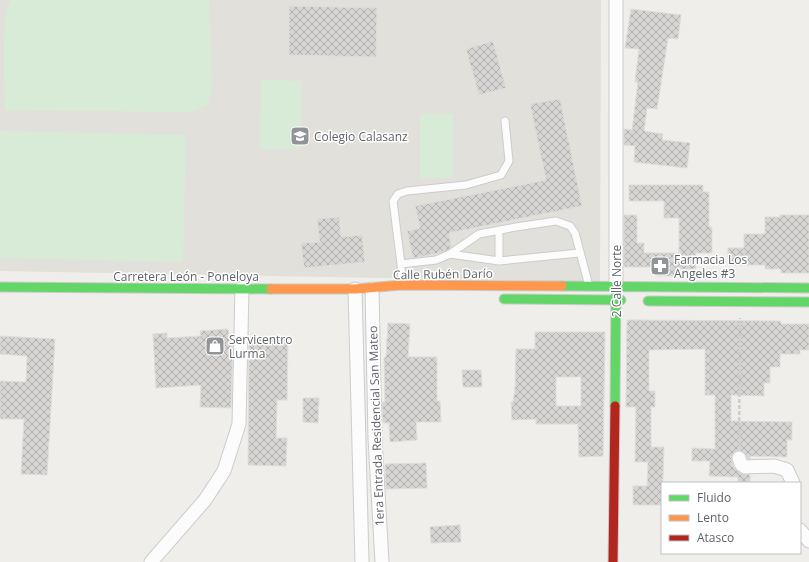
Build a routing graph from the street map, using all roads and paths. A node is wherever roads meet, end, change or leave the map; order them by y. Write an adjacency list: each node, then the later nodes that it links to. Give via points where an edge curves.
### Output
1 (616, 0): 16 (street, 2 Calle Norte)
2 (504, 121): 7 (lane, via 509,161 501,175 466,185 398,194 393,201)
3 (499, 230): 4 (lane, via 556,221 570,226 575,233); 5 (lane, via 478,234); 6 (lane)
4 (579, 253): 6 (lane); 9 (lane)
5 (450, 254): 6 (lane); 7 (lane, via 436,260)
6 (499, 261)
7 (401, 264): 8 (lane)
8 (402, 285): 9 (street, Calle Rubén Darío); 15 (street, Calle Rubén Darío)
9 (589, 286): 16 (street, Calle Rubén Darío)
10 (0, 287): 11 (street, Carretera León - Poneloya)
11 (242, 288): 14 (street, Carretera León - Poneloya); 25 (street, via 239,424 224,471 205,500)
12 (738, 288): 13 (street, Calle Rubén Darío); 16 (street, Calle Rubén Darío); 19 (street)
13 (809, 288)
14 (355, 289): 15 (street, Carretera León - Poneloya); 26 (street, 1era Entrada Residencial San Mateo)
15 (372, 289): 17 (street, Calle Rubén Darío); 27 (street, 1era Entrada Residencial San Mateo, via 375,432)
16 (616, 294): 18 (street, Calle Rubén Darío); 19 (street, Calle Rubén Darío, via 635,300); 28 (street, 2 Calle Norte)
17 (393, 296)
18 (496, 299)
19 (740, 301): 20 (street, Calle Rubén Darío); 21 (path)
20 (809, 302)
21 (739, 458): 22 (street, via 745,467 774,466 788,470)
22 (793, 482)
23 (801, 531): 24 (street)
24 (809, 541)
25 (151, 562)
26 (362, 562)
27 (382, 562)
28 (613, 562)

